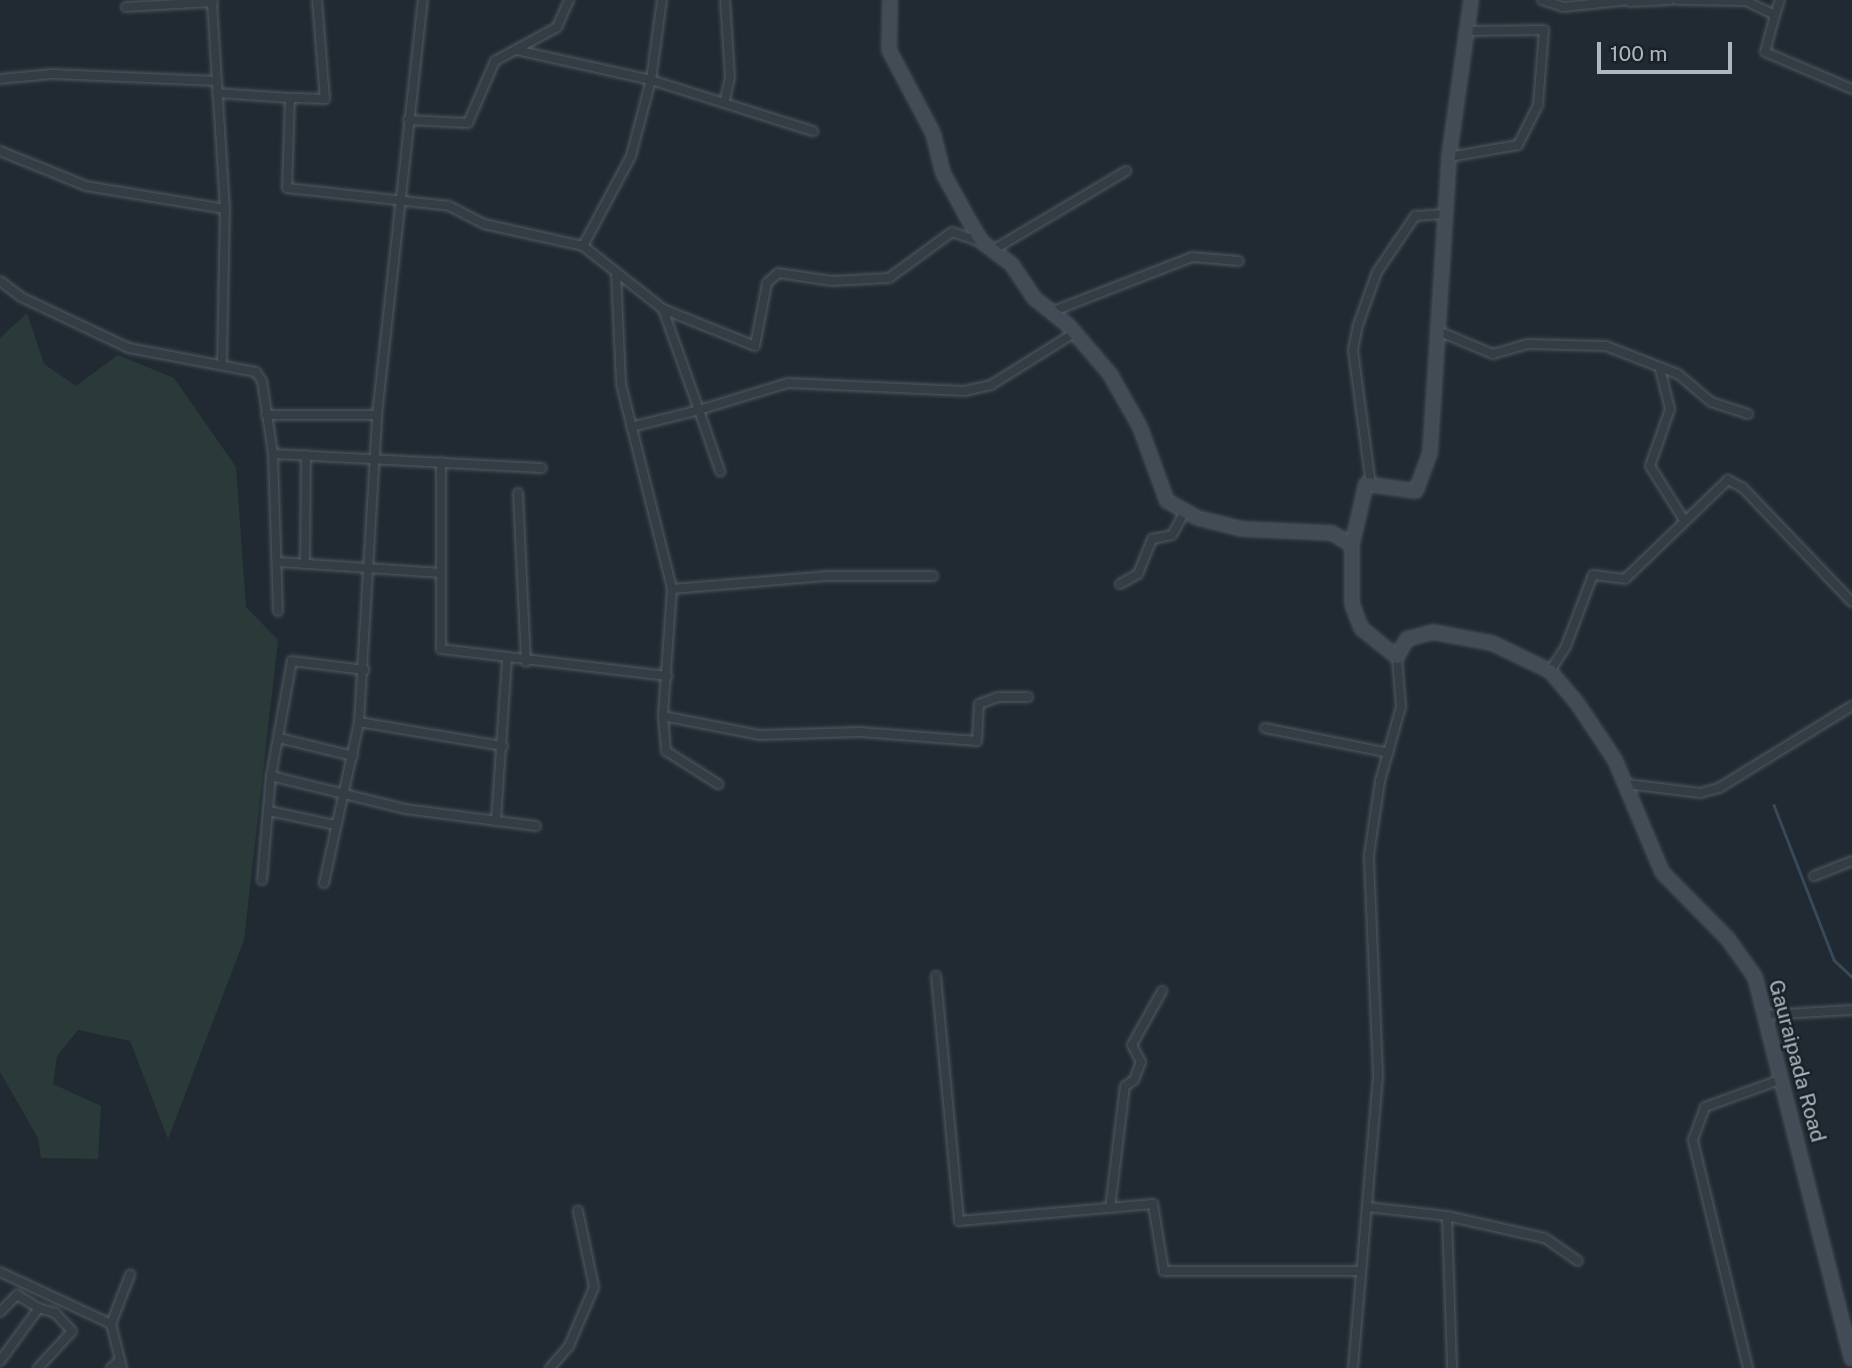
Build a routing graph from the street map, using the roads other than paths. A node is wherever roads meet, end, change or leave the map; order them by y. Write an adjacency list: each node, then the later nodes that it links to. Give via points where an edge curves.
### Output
1 (317, 0): 23 (street, via 325,99)
2 (423, 0): 25 (street)
3 (569, 0): 17 (street, via 557,27)
4 (662, 0): 19 (street)
5 (724, 0): 24 (street, via 730,77)
6 (890, 0): 33 (street, via 889,50 933,132 943,173)
7 (1471, 0): 16 (street)
8 (1542, 0): 13 (street, via 1563,7)
9 (1670, 0): 13 (street)
10 (1677, 0): 15 (street, via 1746,1)
11 (1780, 0): 15 (street)
12 (213, 1): 14 (street); 20 (street)
13 (1630, 1)
14 (126, 7)
15 (1775, 15): 21 (street, via 1765,52)
16 (1468, 31): 28 (street); 28 (street, via 1544,30 1538,105 1518,145)
17 (516, 50): 19 (street); 25 (street, via 495,61 468,123)
18 (0, 79): 20 (street, via 52,74)
19 (651, 79): 24 (street); 34 (street, via 631,156)
20 (217, 82): 22 (street)
21 (1852, 89)
22 (217, 93): 23 (street); 31 (street)
23 (290, 98): 30 (street, via 287,188)
24 (725, 101): 26 (street)
25 (408, 120): 30 (street)
26 (813, 131)
27 (0, 151): 31 (street, via 86,186)
28 (1449, 157): 32 (street)
29 (1126, 171): 35 (street)
30 (399, 197): 34 (street, via 449,206 485,224); 48 (street)
31 (225, 209): 43 (street)
32 (1445, 214): 41 (street); 56 (street, via 1427,211 1415,216 1377,272 1358,325 1353,350)
33 (982, 242): 35 (street); 39 (street, via 952,232 889,278 832,281 778,273 768,283 755,346)
34 (583, 247): 37 (street)
35 (993, 250): 40 (street)
36 (1239, 261): 40 (street, via 1192,257)
37 (616, 273): 39 (street); 49 (street, via 621,384)
38 (0, 281): 43 (street, via 122,345)
39 (663, 309): 45 (street)
40 (1051, 312): 42 (street)
41 (1438, 331): 44 (street, via 1493,354 1527,344 1591,344); 56 (street, via 1425,477 1416,491)
42 (1074, 333): 45 (street, via 991,385 965,391 788,383); 58 (street, via 1110,374 1140,427 1167,501)
43 (222, 363): 47 (street, via 256,372)
44 (1660, 369): 46 (street, via 1685,377 1722,408); 59 (street, via 1670,409 1650,466)
45 (699, 410): 49 (street); 55 (street)
46 (1748, 414)
47 (266, 415): 48 (street); 50 (street)
48 (377, 415): 52 (street)
49 (631, 427): 67 (street)
50 (273, 454): 51 (street); 61 (street)
51 (306, 456): 52 (street); 62 (street)
52 (373, 458): 53 (street); 63 (street)
53 (441, 462): 54 (street); 64 (street)
54 (542, 468)
55 (720, 471)
56 (1371, 485): 60 (street, via 1366,484)
57 (518, 493): 72 (street)
58 (1184, 513): 60 (street, via 1251,530 1332,533); 66 (street, via 1172,535 1152,538 1138,574)
59 (1685, 520): 68 (street, via 1719,484 1734,482); 74 (street, via 1625,579 1593,575 1566,646)
60 (1352, 545): 70 (street, via 1352,604 1361,628)
61 (279, 562): 62 (street); 69 (street)
62 (305, 564): 63 (street)
63 (371, 567): 64 (street); 73 (street)
64 (441, 573): 71 (street, via 441,649)
65 (933, 576): 67 (street, via 828,576)
66 (1121, 584)
67 (672, 589): 75 (street)
68 (1852, 602)
69 (278, 611)
70 (1397, 657): 74 (street, Gauraipada Road, via 1407,639 1433,632 1492,643); 83 (street, via 1401,707)
71 (507, 660): 72 (street); 82 (street)
72 (526, 662): 75 (street)
73 (364, 670): 79 (street); 81 (street, via 292,661)
74 (1550, 671): 87 (street, Gauraipada Road, via 1577,703)
75 (667, 676): 78 (street)
76 (1028, 697): 78 (street, via 998,697 979,704 977,741 860,732 761,735)
77 (1852, 706): 87 (street, via 1719,788 1700,793)
78 (663, 716): 86 (street, via 666,751)
79 (359, 722): 82 (street); 84 (street)
80 (1265, 728): 83 (street)
81 (278, 738): 84 (street); 85 (street)
82 (503, 746): 90 (street)
83 (1389, 752): 103 (street, via 1368,855 1378,1074)
84 (353, 755): 88 (street)
85 (271, 776): 88 (street); 89 (street)
86 (718, 784)
87 (1627, 784): 100 (street, Gauraipada Road, via 1662,872 1735,949 1755,978)
88 (345, 796): 90 (street); 91 (street)
89 (269, 811): 91 (street); 95 (street)
90 (496, 821): 92 (street)
91 (335, 825): 96 (street)
92 (536, 826)
93 (1852, 861): 94 (street)
94 (1814, 876)
95 (262, 880)
96 (324, 883)
97 (936, 976): 104 (street, via 959,1221)
98 (1162, 991): 104 (street, via 1132,1045 1141,1062 1134,1080 1125,1086)
99 (1850, 1011): 100 (street); 101 (street)
100 (1765, 1014): 102 (street, Gauraipada Road)
101 (1852, 1022)
102 (1782, 1079): 114 (street, Gauraipada Road); 122 (street, via 1705,1107 1693,1140)
103 (1367, 1207): 106 (street); 108 (street)
104 (1111, 1208): 108 (street, via 1153,1204 1164,1271)
105 (578, 1211): 119 (street, via 594,1287 569,1346)
106 (1447, 1216): 107 (street, via 1545,1238); 121 (street)
107 (1578, 1261)
108 (1361, 1271): 120 (street)
109 (0, 1272): 113 (street)
110 (130, 1275): 113 (street)
111 (39, 1307): 112 (street, via 17,1295); 115 (street); 117 (street, via 55,1313 72,1331)
112 (0, 1312)
113 (111, 1324): 116 (street)
114 (1852, 1359)
115 (0, 1361)
116 (121, 1364): 118 (street)
117 (38, 1368)
118 (111, 1368)
119 (550, 1368)
120 (1353, 1368)
121 (1452, 1368)
122 (1748, 1368)

